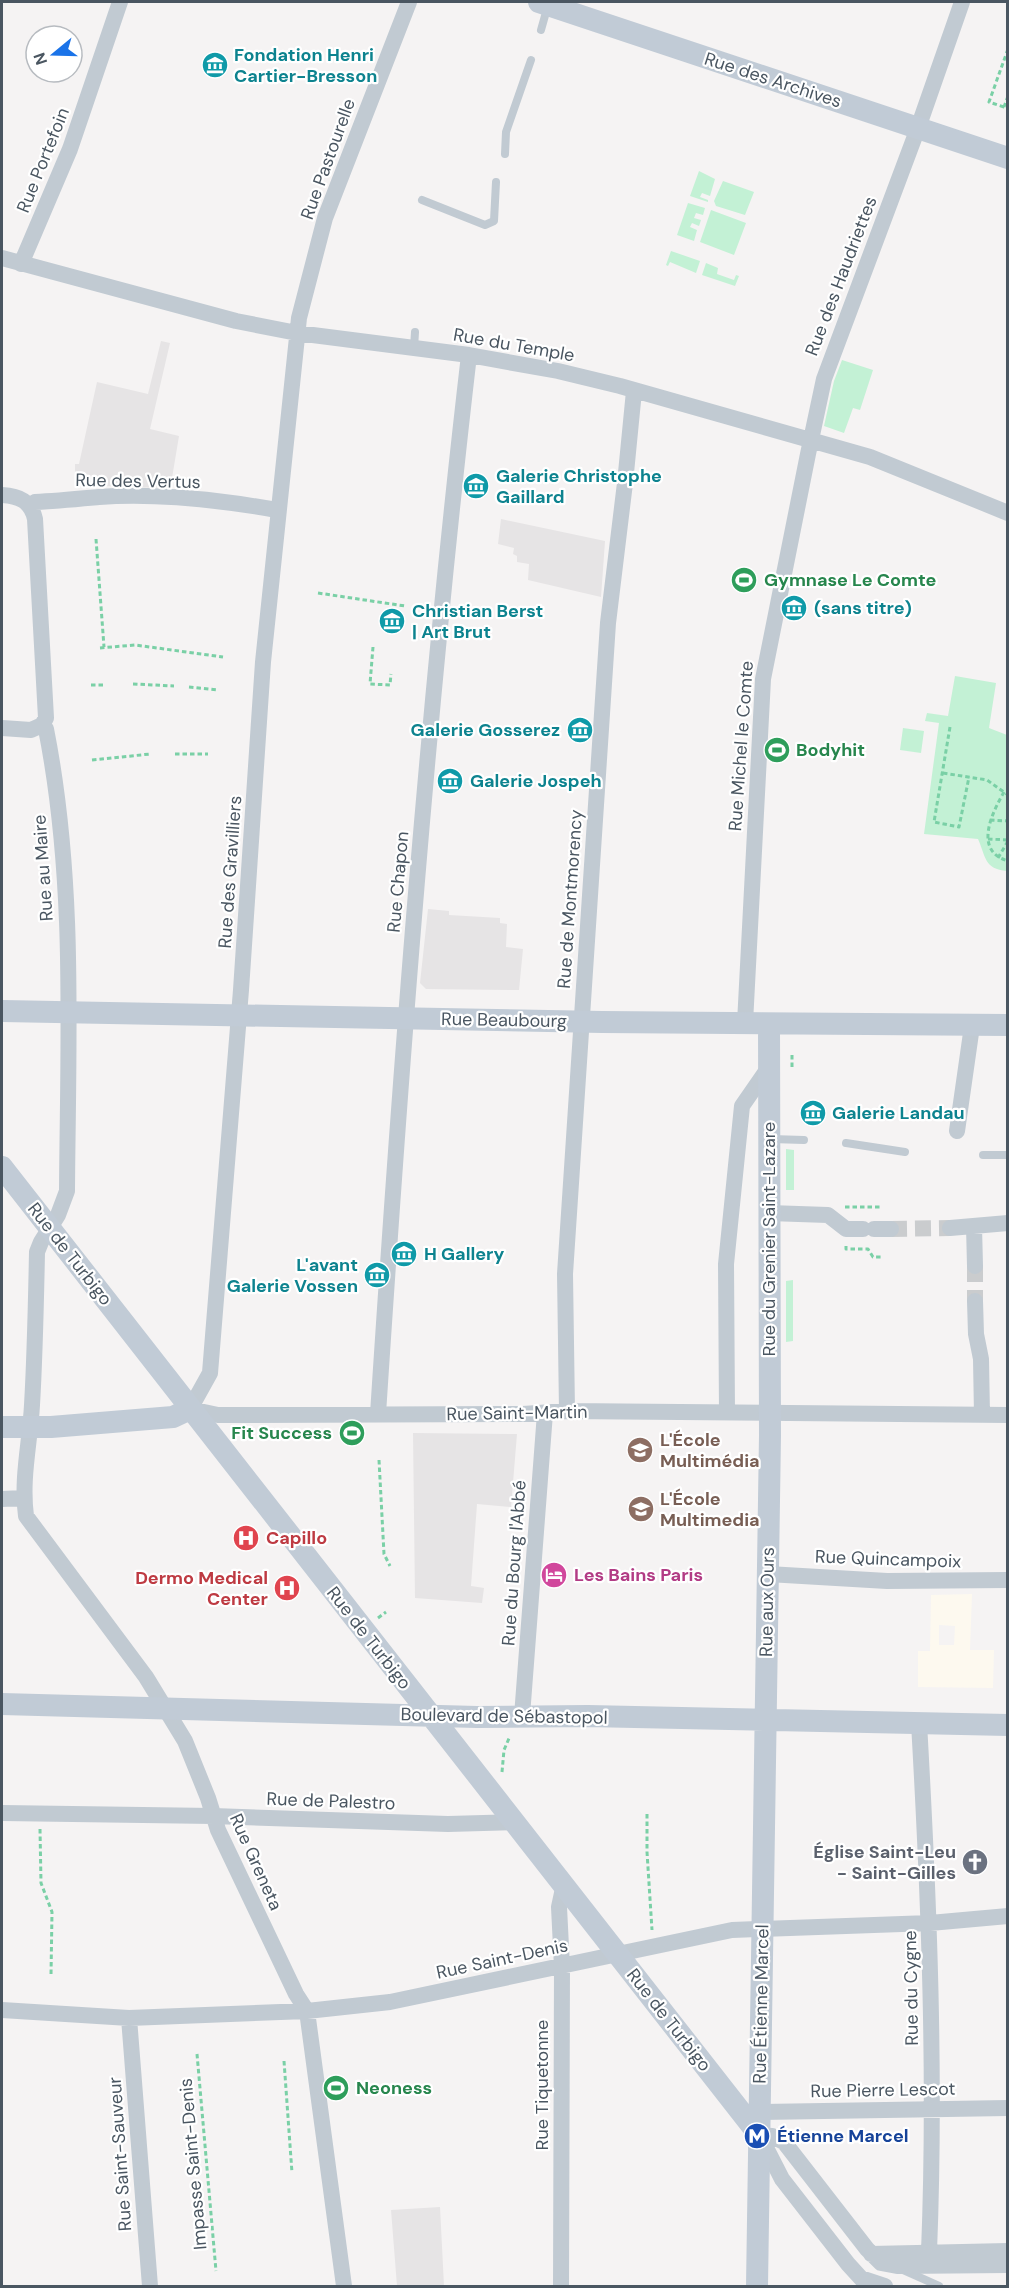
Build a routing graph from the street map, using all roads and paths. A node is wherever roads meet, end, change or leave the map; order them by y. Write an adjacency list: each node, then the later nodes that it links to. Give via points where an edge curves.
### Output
1 (120, 2): 16 (street, Rue Portefoin, via 70,149)
2 (409, 2): 17 (street, Rue Pastourelle, via 325,218)
3 (962, 2): 10 (street, Rue des Haudriettes)
4 (544, 3): 5 (lane); 10 (street, Rue des Archives)
5 (541, 30)
6 (1008, 49): 9 (path, via 989,102)
7 (531, 60): 11 (lane, via 506,132)
8 (1008, 96): 9 (path)
9 (1006, 108)
10 (918, 128): 12 (street, Rue des Archives); 20 (street, Rue des Haudriettes, via 824,379)
11 (505, 154)
12 (1008, 158)
13 (496, 182): 14 (lane, via 494,221 490,224)
14 (422, 200)
15 (2, 258): 16 (street, Rue du Temple)
16 (21, 264): 17 (street, Rue du Temple, via 236,321)
17 (297, 333): 18 (street, Rue du Temple, via 414,340); 23 (street, Rue des Gravilliers)
18 (469, 355): 19 (street, Rue du Temple, via 558,370); 56 (street, Rue Chapon, via 441,611)
19 (634, 391): 20 (street, Rue du Temple); 57 (street, Rue de Montmorency, via 608,623)
20 (811, 440): 24 (street, Rue du Temple, via 870,457); 58 (street, Rue Michel le Comte, via 763,679)
21 (2, 495): 22 (street, Rue des Vertus, via 17,497)
22 (30, 505): 23 (street, Rue des Vertus, via 99,497 160,498); 37 (street, Rue au Maire, via 35,519 46,718)
23 (277, 510): 55 (street, Rue des Gravilliers)
24 (1008, 513)
25 (96, 539): 29 (path, via 102,647 135,645)
26 (318, 593): 27 (path)
27 (405, 606)
28 (373, 647): 30 (path, via 370,684 390,685)
29 (223, 657)
30 (391, 674)
31 (133, 684): 34 (path)
32 (91, 685): 33 (path)
33 (104, 685)
34 (174, 686)
35 (189, 687): 36 (path)
36 (218, 690)
37 (42, 725): 38 (street, via 31,730); 54 (street, Rue au Maire, via 46,729 58,801)
38 (2, 728)
39 (950, 728): 44 (path)
40 (150, 754): 43 (path)
41 (175, 754): 42 (path)
42 (208, 754)
43 (93, 760)
44 (943, 773): 45 (path); 45 (path, via 934,822 959,827)
45 (969, 777): 46 (path, via 987,780)
46 (1006, 794): 47 (path)
47 (990, 820): 48 (path); 49 (path)
48 (1008, 820)
49 (988, 839): 50 (path); 51 (path)
50 (1008, 841): 51 (path)
51 (998, 858): 52 (path)
52 (1008, 861)
53 (2, 1011): 54 (street, Rue Beaubourg)
54 (68, 1013): 55 (street, Rue Beaubourg); 78 (street, Rue au Maire, via 67,1191)
55 (239, 1016): 56 (street, Rue Beaubourg); 83 (street, Rue des Gravilliers, via 210,1373)
56 (406, 1018): 57 (street, Rue Beaubourg); 88 (street, Rue Chapon)
57 (582, 1022): 58 (street, Rue Beaubourg); 84 (street, Rue de Montmorency, via 565,1275)
58 (745, 1023): 59 (street, Rue Beaubourg)
59 (769, 1024): 60 (street, Rue Beaubourg); 63 (street, Rue du Grenier Saint-Lazare)
60 (970, 1024): 61 (street, Rue Beaubourg); 65 (street)
61 (1008, 1025)
62 (792, 1055): 64 (path)
63 (769, 1067): 66 (street, Rue du Grenier Saint-Lazare); 85 (street, Rue du Grenier Saint-Lazare, via 742,1106 726,1264)
64 (792, 1069)
65 (957, 1131)
66 (769, 1136): 67 (lane); 74 (street, Rue du Grenier Saint-Lazare)
67 (804, 1137)
68 (846, 1143): 69 (lane)
69 (905, 1152)
70 (983, 1155): 71 (lane)
71 (1008, 1155)
72 (2, 1167): 78 (street, Rue de Turbigo)
73 (880, 1207): 75 (path, via 839,1207)
74 (769, 1213): 75 (street); 86 (street, Rue du Grenier Saint-Lazare)
75 (828, 1215): 80 (street, via 846,1229)
76 (1008, 1223): 77 (street)
77 (974, 1226): 79 (street); 81 (street)
78 (50, 1228): 83 (street, Rue de Turbigo); 91 (street, Rue au Maire, via 37,1252)
79 (950, 1228)
80 (876, 1229)
81 (975, 1266)
82 (975, 1300): 89 (street)
83 (190, 1409): 88 (street, Rue Saint-Martin, via 218,1414); 91 (street, Rue Saint-Martin, via 172,1417); 101 (street, Rue de Turbigo)
84 (567, 1411): 85 (street, Rue Saint-Martin); 87 (street, Rue Saint-Martin)
85 (727, 1412): 86 (street, Rue Saint-Martin)
86 (770, 1412): 89 (street, Rue Saint-Martin); 97 (street, Rue aux Ours)
87 (545, 1413): 88 (street, Rue Saint-Martin); 102 (street, Rue du Bourg l'Abbé)
88 (378, 1414)
89 (982, 1415): 90 (street, Rue Saint-Martin)
90 (1008, 1415)
91 (29, 1426): 92 (street, Rue Saint-Martin); 94 (street)
92 (2, 1427)
93 (379, 1460): 96 (path, via 384,1554)
94 (23, 1497): 95 (street); 100 (street, Rue Greneta, via 26,1516)
95 (2, 1499)
96 (390, 1566)
97 (768, 1574): 98 (street, Rue Quincampoix, via 887,1581); 103 (street, Rue aux Ours)
98 (1008, 1580)
99 (2, 1704): 100 (street, Boulevard de Sébastopol)
100 (165, 1708): 101 (street, Boulevard de Sébastopol); 110 (street, Rue Greneta, via 185,1742)
101 (429, 1714): 102 (street, Boulevard de Sébastopol); 111 (street, Rue de Turbigo)
102 (522, 1716): 103 (street, Boulevard de Sébastopol); 106 (path, via 504,1750)
103 (766, 1721): 104 (street, Boulevard de Sébastopol); 115 (street, Rue Étienne Marcel)
104 (919, 1723): 105 (street, Boulevard de Sébastopol); 114 (street, Rue du Cygne)
105 (1008, 1725)
106 (502, 1772)
107 (2, 1813): 108 (street, Rue de Palestro)
108 (39, 1814): 110 (street, Rue de Palestro); 119 (path, via 41,1883 52,1912)
109 (647, 1814): 116 (path)
110 (213, 1816): 111 (street, Rue de Palestro, via 448,1824); 121 (street, Rue Greneta)
111 (515, 1822): 112 (street, Rue de Turbigo)
112 (564, 1884): 117 (street, Rue de Turbigo); 118 (street, Rue Tiquetonne, via 559,1906)
113 (1008, 1916): 114 (street, Rue Saint-Denis)
114 (930, 1923): 115 (street, Rue Saint-Denis); 126 (street, Rue du Cygne)
115 (762, 1929): 116 (street, Rue Saint-Denis, via 732,1930); 127 (street, Rue Étienne Marcel)
116 (653, 1947): 117 (street, Rue Saint-Denis)
117 (618, 1955): 118 (street, Rue Saint-Denis); 128 (street, Rue de Turbigo)
118 (562, 1967): 121 (street, Rue Saint-Denis, via 390,2002); 139 (street, Rue Tiquetonne)
119 (51, 1975)
120 (2, 2010): 122 (street, Rue Saint-Denis)
121 (307, 2011): 122 (street, Rue Saint-Denis); 138 (street, Rue Greneta)
122 (129, 2018): 137 (street, Rue Saint-Sauveur)
123 (197, 2054): 135 (path, Impasse Saint-Denis)
124 (284, 2061): 129 (path)
125 (1008, 2108): 126 (street, Rue Pierre Lescot)
126 (932, 2109): 127 (street, Rue Pierre Lescot); 131 (street, Rue du Cygne)
127 (759, 2112): 128 (street, Rue Étienne Marcel)
128 (759, 2135): 132 (street, via 784,2142); 136 (street, Rue de Turbigo, via 782,2179); 140 (street, Rue Étienne Marcel)
129 (292, 2173)
130 (1008, 2251): 131 (street)
131 (929, 2253): 132 (street)
132 (872, 2254): 134 (street, via 881,2263)
133 (1008, 2265): 134 (street)
134 (897, 2266): 142 (lane)
135 (216, 2271)
136 (865, 2282): 141 (street)
137 (150, 2286)
138 (344, 2286)
139 (561, 2286)
140 (757, 2286)
141 (885, 2286)
142 (939, 2286)

